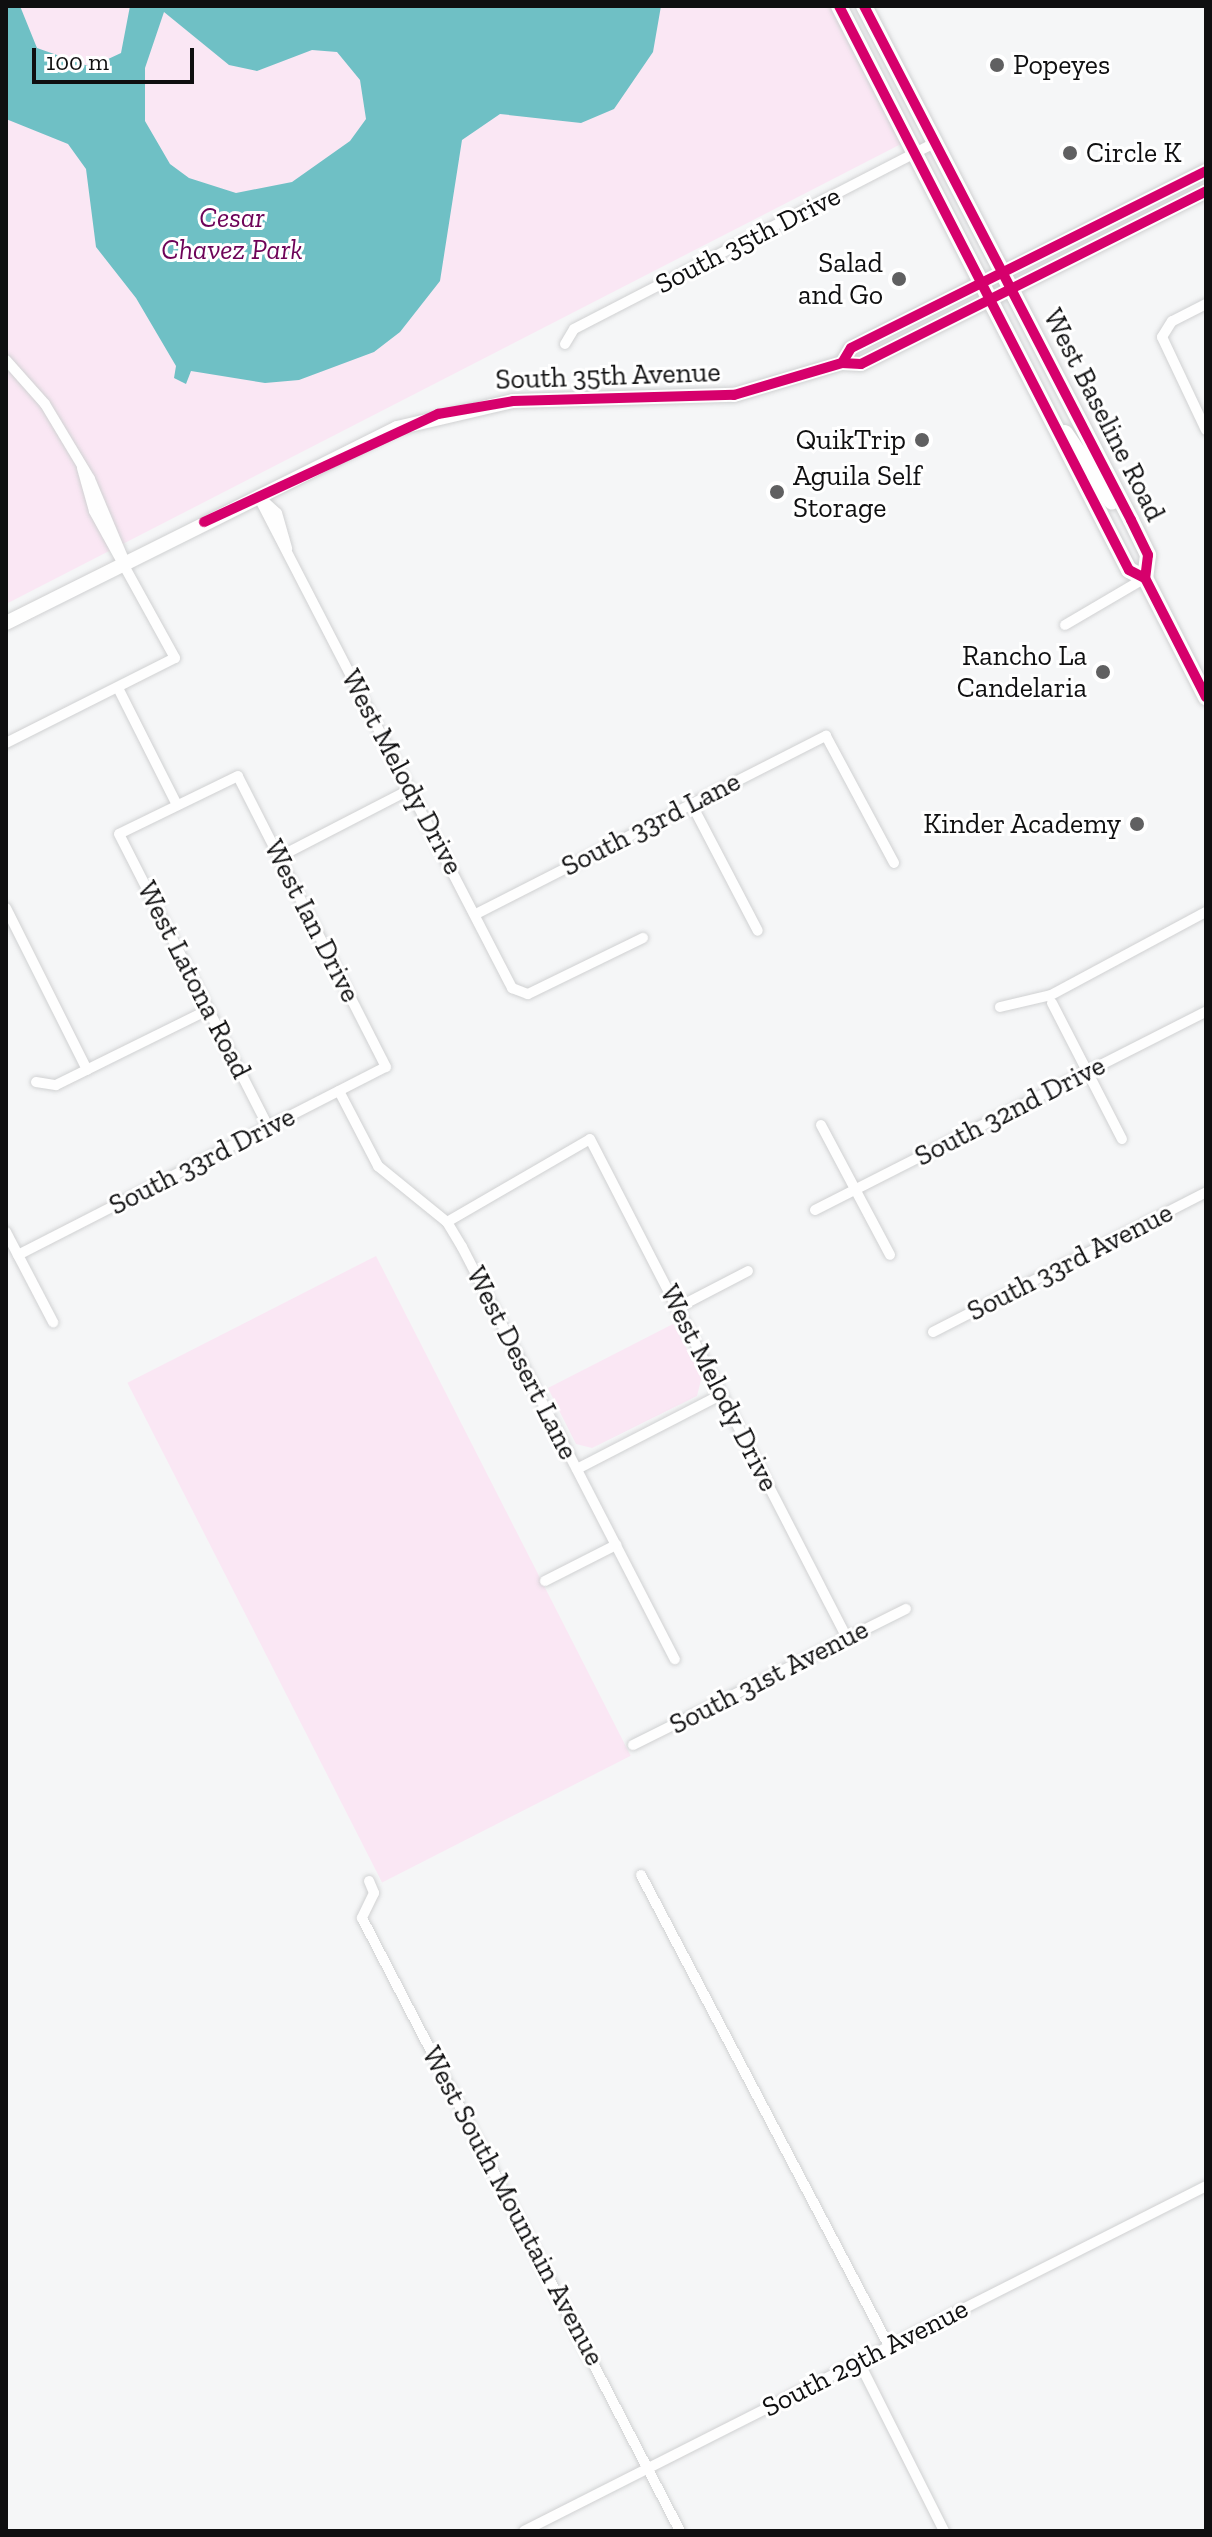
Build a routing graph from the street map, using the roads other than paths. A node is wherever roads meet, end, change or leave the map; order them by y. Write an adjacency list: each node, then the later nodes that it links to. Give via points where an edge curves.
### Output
1 (839, 6): 3 (main road, West Baseline Road)
2 (866, 9): 3 (main road); 4 (main road)
3 (848, 22): 5 (main road, West Baseline Road)
4 (937, 142): 5 (street, South 35th Drive); 8 (main road, West Baseline Road)
5 (916, 153): 9 (main road, West Baseline Road); 13 (street, South 35th Drive, via 574,329)
6 (1206, 171): 8 (main road, South 35th Avenue)
7 (1206, 191): 10 (main road, South 35th Avenue)
8 (1005, 273): 9 (main road, South 35th Avenue); 10 (main road, West Baseline Road)
9 (982, 284): 11 (main road, West Baseline Road); 15 (main road, South 35th Avenue, via 851,348)
10 (1013, 288): 11 (main road, South 35th Avenue); 19 (main road, West Baseline Road)
11 (990, 300): 15 (main road, South 35th Avenue, via 861,364); 17 (main road, West Baseline Road)
12 (1206, 304): 16 (street, via 1172,321 1162,337)
13 (565, 344)
14 (6, 360): 20 (street, via 45,404 82,468 94,511)
15 (842, 363): 18 (main road, South 35th Avenue, via 734,395 513,401 438,414)
16 (1206, 430)
17 (1058, 432): 19 (main road, via 1071,436 1109,499); 21 (main road, West Baseline Road, via 1129,570)
18 (258, 496): 20 (main road, South 35th Avenue); 27 (street, West Melody Drive, via 277,513 287,551)
19 (1131, 520): 21 (main road, West Baseline Road, via 1148,555)
20 (124, 562): 22 (main road, South 35th Avenue); 24 (street, via 175,658)
21 (1145, 578): 23 (street); 25 (main road, West Baseline Road)
22 (6, 623)
23 (1065, 625)
24 (118, 688): 26 (street); 29 (street)
25 (1206, 697)
26 (6, 743)
27 (411, 789): 30 (street); 34 (street, West Melody Drive)
28 (691, 803): 31 (street, South 33rd Lane, via 826,736); 34 (street, South 33rd Lane); 36 (street)
29 (177, 805): 30 (street, West Ian Drive, via 238,776); 40 (street, West Latona Road, via 119,834)
30 (279, 857): 42 (street, West Ian Drive)
31 (894, 863)
32 (6, 908): 35 (street)
33 (1206, 912): 39 (street, via 1051,995)
34 (476, 914): 37 (street, West Melody Drive, via 518,993)
35 (10, 924): 43 (street)
36 (758, 931)
37 (643, 938)
38 (1052, 1003): 44 (street)
39 (1000, 1007)
40 (208, 1010): 43 (street); 48 (street, West Latona Road)
41 (1206, 1012): 44 (street, South 32nd Drive)
42 (386, 1067): 46 (street, South 33rd Drive)
43 (87, 1070): 45 (street, via 56,1085)
44 (1087, 1072): 49 (street); 50 (street, South 32nd Drive)
45 (36, 1082)
46 (339, 1091): 48 (street, South 33rd Drive); 53 (street, West Desert Lane, via 378,1166)
47 (821, 1125): 50 (street)
48 (268, 1127): 55 (street, South 33rd Drive)
49 (1122, 1139)
50 (855, 1189): 52 (street, South 32nd Drive); 56 (street)
51 (1206, 1192): 60 (street, South 33rd Avenue)
52 (815, 1210)
53 (447, 1222): 58 (street, West Melody Drive, via 590,1139); 62 (street, West Desert Lane)
54 (6, 1232): 55 (street)
55 (18, 1255): 59 (street)
56 (890, 1255)
57 (748, 1271): 58 (street)
58 (677, 1308): 61 (street, West Melody Drive)
59 (53, 1322)
60 (933, 1332)
61 (722, 1394): 62 (street); 66 (street, West Melody Drive)
62 (577, 1469): 63 (street, West Desert Lane)
63 (616, 1545): 64 (street); 67 (street, West Desert Lane)
64 (545, 1581)
65 (906, 1609): 66 (street, South 31st Avenue)
66 (847, 1638): 68 (street, South 31st Avenue)
67 (675, 1659)
68 (633, 1745)
69 (641, 1875): 72 (street)
70 (369, 1881): 74 (street, West South Mountain Avenue, via 374,1893 362,1918)
71 (1206, 2186): 72 (street, South 29th Avenue)
72 (889, 2346): 73 (street, South 29th Avenue)
73 (859, 2362): 74 (street, South 29th Avenue); 77 (street)
74 (650, 2467): 75 (street, South 29th Avenue); 76 (street, West South Mountain Avenue)
75 (524, 2531)
76 (680, 2531)
77 (944, 2531)

